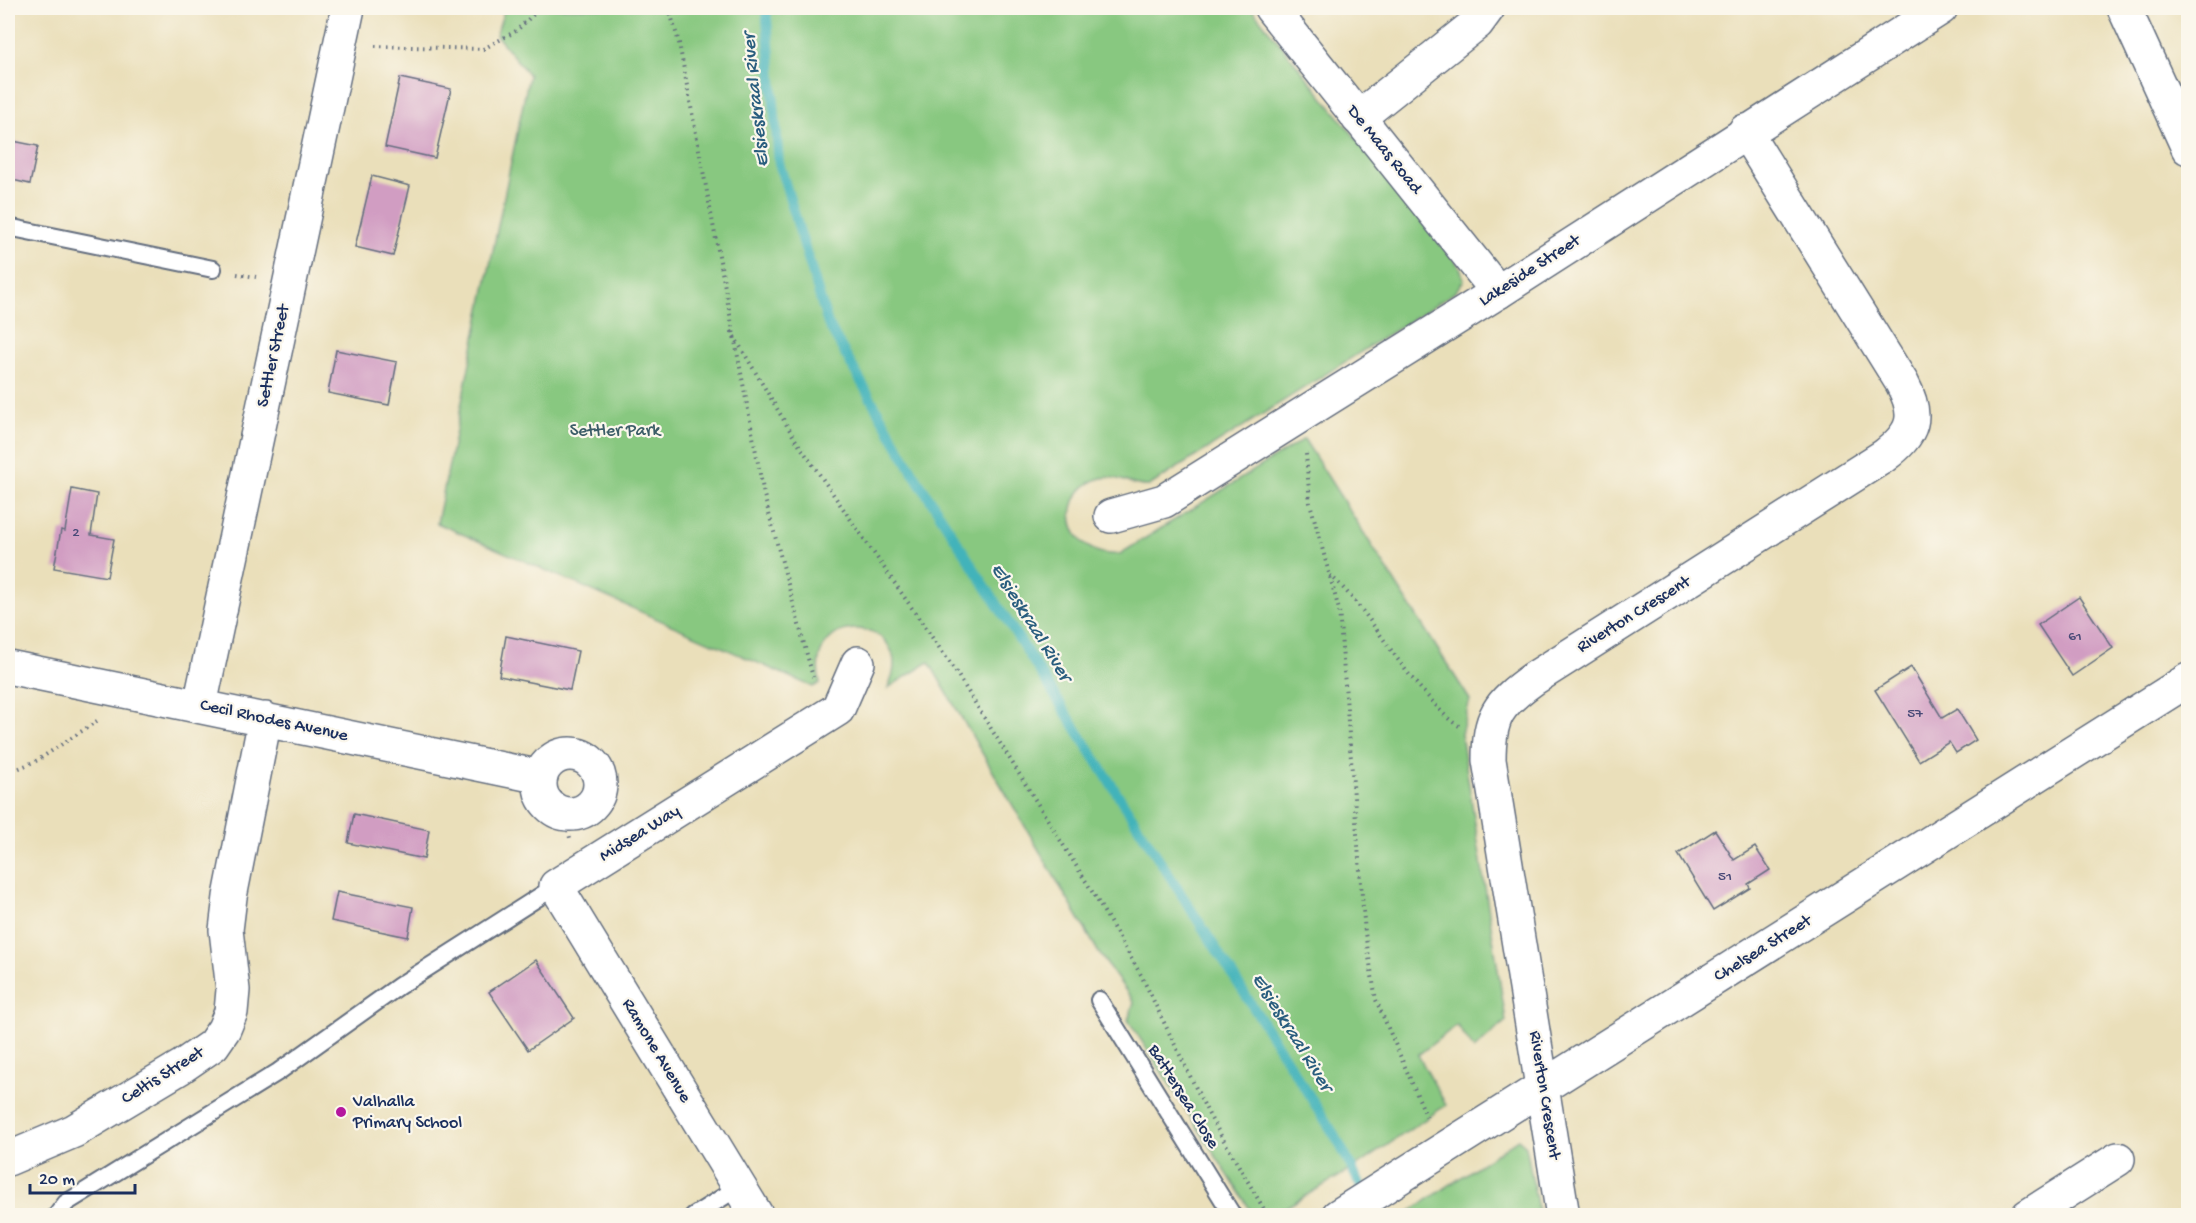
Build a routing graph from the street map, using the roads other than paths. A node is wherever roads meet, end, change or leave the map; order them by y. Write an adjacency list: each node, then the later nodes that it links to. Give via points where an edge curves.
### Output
1 (348, 8): 16 (street, Settler Street)
2 (1271, 8): 6 (street, De Maas Road)
3 (1488, 8): 6 (street, via 1477,23)
4 (1941, 8): 7 (street, Lakeside Street)
5 (2124, 8): 8 (street)
6 (1358, 118): 11 (street, De Maas Road)
7 (1745, 131): 11 (street, Lakeside Street); 21 (street, Riverton Crescent, via 1902,383 1913,407 1913,419 1903,440 1884,456 1533,679 1496,712 1489,738 1489,760)
8 (2188, 148)
9 (8, 226): 10 (lane)
10 (213, 269)
11 (1498, 292): 12 (street, Lakeside Street, via 1164,501)
12 (1111, 516)
13 (858, 663): 19 (street, Midsea Way, via 838,709)
14 (8, 667): 16 (street, Cecil Rhodes Avenue)
15 (2188, 680): 21 (street, Chelsea Street)
16 (200, 705): 17 (street, Cecil Rhodes Avenue)
17 (266, 719): 18 (street, Cecil Rhodes Avenue); 22 (street, Celtis Street, via 230,897 226,930 233,990 224,1029 213,1045 182,1067 74,1131)
18 (541, 777): 18 (street, via 544,800 569,827 575,813 595,801 600,779 587,759 565,754 554,758)
19 (556, 886): 24 (street, Ramone Avenue); 25 (lane, Midsea Way, via 399,986 278,1072 66,1203)
20 (1099, 1000): 28 (lane, Battersea Close)
21 (1543, 1086): 29 (street, Chelsea Street); 30 (street, Riverton Crescent)
22 (8, 1159)
23 (2118, 1159): 31 (street)
24 (739, 1187): 26 (lane); 27 (street, Ramone Avenue)
25 (56, 1215)
26 (693, 1215)
27 (757, 1215)
28 (1233, 1215)
29 (1338, 1215)
30 (1563, 1215)
31 (2028, 1215)

